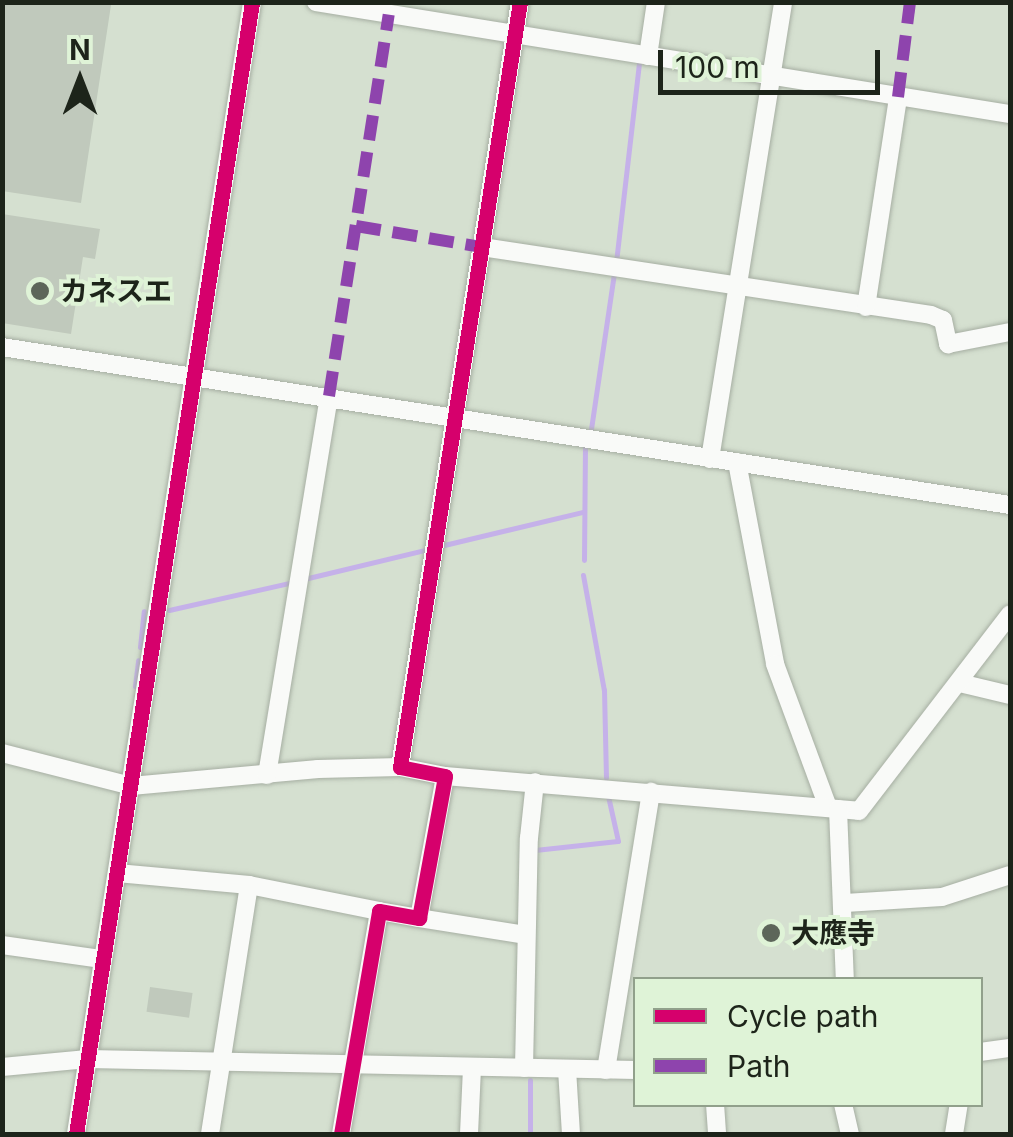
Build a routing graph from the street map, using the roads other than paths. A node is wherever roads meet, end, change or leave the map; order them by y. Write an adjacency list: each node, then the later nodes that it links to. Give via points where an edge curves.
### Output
1 (252, 2): 17 (street)
2 (316, 2): 6 (street)
3 (520, 2): 7 (street)
4 (656, 2): 8 (street)
5 (783, 2): 9 (street)
6 (390, 9): 7 (street)
7 (516, 35): 8 (street); 12 (street)
8 (648, 56): 9 (street)
9 (772, 75): 10 (street); 13 (street)
10 (898, 97): 11 (street); 14 (street)
11 (1010, 114)
12 (482, 247): 13 (street); 19 (street)
13 (737, 286): 14 (street); 20 (street)
14 (866, 306): 15 (street, via 943,320 948,344)
15 (1010, 332)
16 (2, 347): 17 (street)
17 (191, 376): 18 (street); 31 (street)
18 (329, 396): 19 (street); 28 (street)
19 (456, 417): 20 (street); 27 (street)
20 (710, 458): 21 (street)
21 (737, 462): 22 (street); 33 (street, via 775,664)
22 (1010, 505)
23 (1010, 614): 24 (street)
24 (960, 683): 25 (street); 33 (street, via 859,811)
25 (1010, 695)
26 (4, 758): 31 (street)
27 (400, 768): 28 (street); 29 (street)
28 (268, 775): 31 (street)
29 (445, 776): 30 (street); 39 (street)
30 (535, 782): 32 (street); 40 (street)
31 (131, 786): 34 (street)
32 (651, 792): 33 (street); 53 (street)
33 (833, 808): 37 (street)
34 (117, 873): 36 (street); 42 (street)
35 (1010, 876): 37 (street, via 942,898)
36 (249, 885): 38 (street); 47 (street)
37 (845, 903): 43 (street)
38 (378, 911): 39 (street); 48 (street)
39 (419, 918): 40 (street)
40 (526, 935): 51 (street)
41 (2, 945): 42 (street)
42 (102, 959): 46 (street)
43 (844, 977)
44 (1010, 1048): 45 (street)
45 (983, 1052)
46 (88, 1059): 47 (street); 49 (street); 58 (street)
47 (222, 1060): 48 (street); 59 (street)
48 (351, 1063): 50 (street); 60 (street)
49 (2, 1067)
50 (472, 1067): 51 (street); 61 (street)
51 (524, 1068): 52 (street)
52 (567, 1069): 53 (street); 62 (street)
53 (606, 1070): 54 (street)
54 (633, 1070)
55 (715, 1107): 63 (street)
56 (844, 1107): 64 (street)
57 (958, 1107): 65 (street)
58 (76, 1134)
59 (210, 1134)
60 (341, 1134)
61 (469, 1134)
62 (571, 1134)
63 (717, 1134)
64 (850, 1134)
65 (954, 1134)

